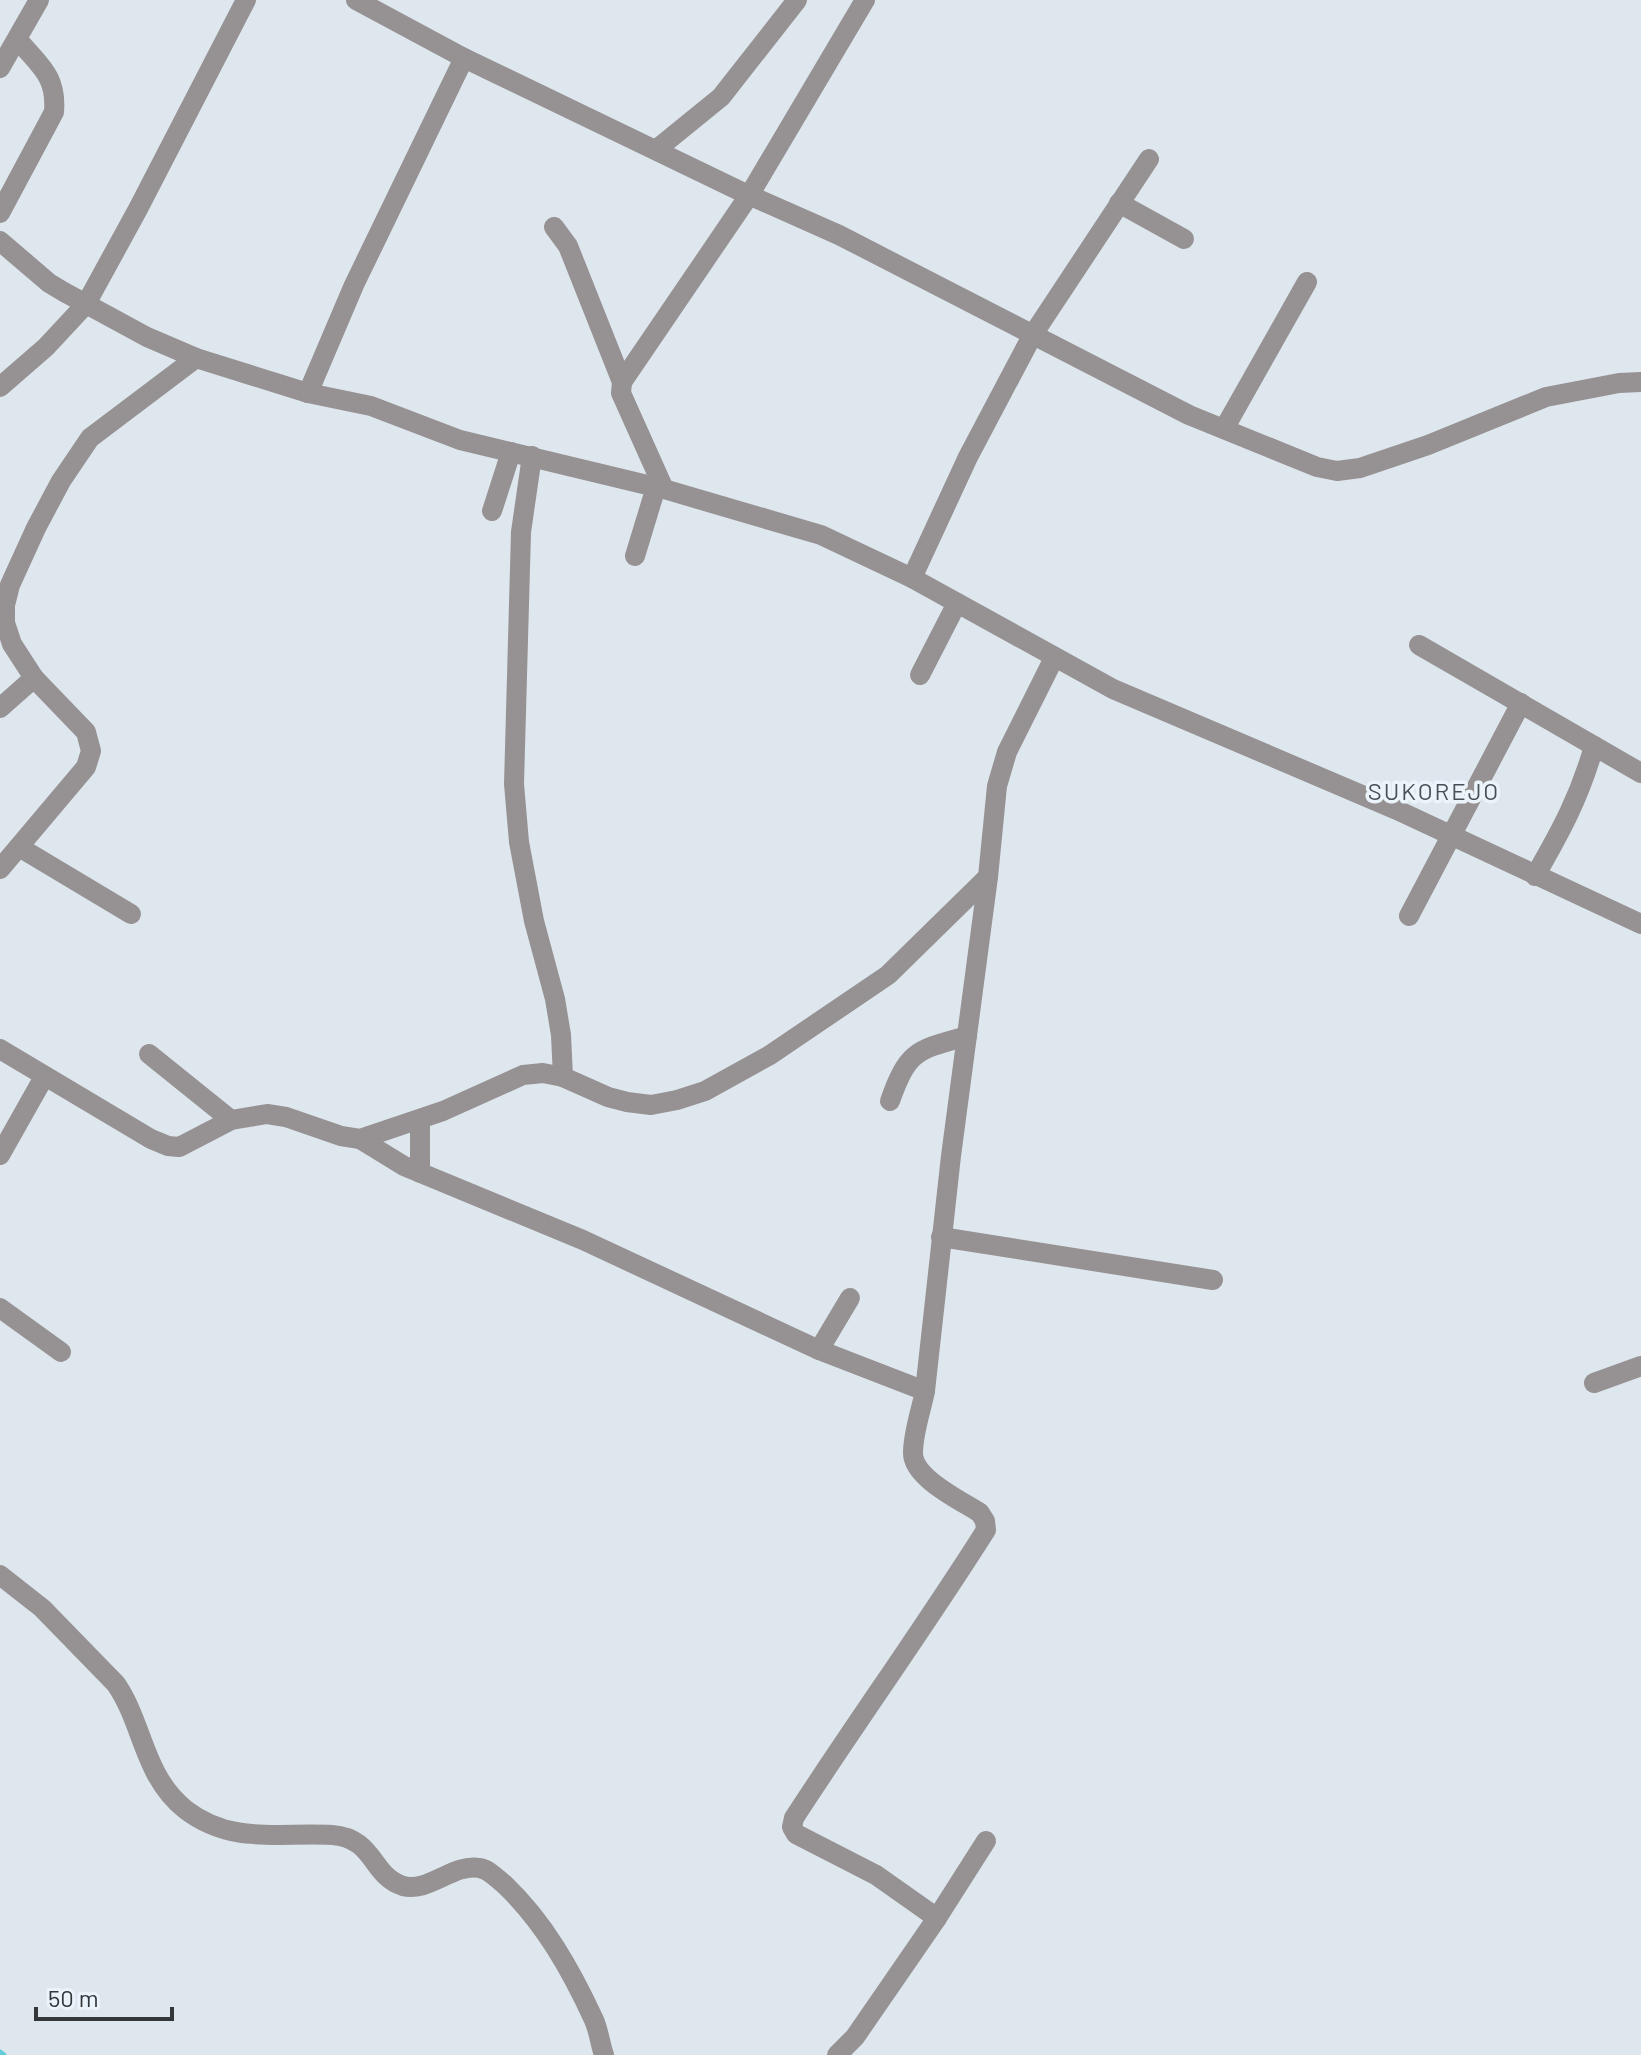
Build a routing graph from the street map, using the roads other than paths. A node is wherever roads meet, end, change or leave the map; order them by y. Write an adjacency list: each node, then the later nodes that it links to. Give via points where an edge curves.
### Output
1 (39, 0): 6 (street)
2 (246, 0): 18 (street)
3 (356, 0): 7 (street)
4 (797, 0): 9 (street, via 721,97)
5 (865, 0): 11 (street)
6 (18, 40): 8 (street); 13 (street, via 52,80 56,96 54,112)
7 (464, 58): 9 (street); 24 (street)
8 (0, 68)
9 (657, 149): 11 (street)
10 (1149, 159): 12 (street)
11 (750, 194): 19 (street); 21 (street)
12 (1119, 203): 15 (street); 19 (street)
13 (0, 213)
14 (554, 227): 21 (street, via 568,246)
15 (1184, 239)
16 (0, 241): 18 (street, via 49,283)
17 (1307, 282): 25 (street)
18 (86, 304): 20 (street); 23 (street)
19 (1032, 336): 25 (street); 31 (street)
20 (196, 358): 24 (street); 36 (street, via 90,438 36,528 5,605 12,644)
21 (622, 382): 28 (street, via 621,393)
22 (1641, 382): 25 (street, via 1546,397 1428,445 1337,471)
23 (0, 387)
24 (308, 393): 26 (street, via 371,406 460,440)
25 (1224, 429)
26 (511, 452): 27 (street); 29 (street)
27 (532, 456): 28 (street); 53 (street, via 521,532 514,784 534,921 555,999)
28 (660, 488): 30 (street); 31 (street, via 821,535)
29 (492, 511)
30 (635, 556)
31 (912, 578): 32 (street)
32 (957, 603): 34 (street); 35 (street)
33 (1419, 645): 37 (street)
34 (1054, 658): 41 (street, via 1113,689); 45 (street, via 1000,768)
35 (920, 675)
36 (34, 678): 38 (street); 42 (street, via 86,732 91,751 86,767)
37 (1521, 703): 39 (street); 41 (street)
38 (0, 708)
39 (1594, 746): 40 (street); 44 (street, via 1578,797)
40 (1641, 773)
41 (1453, 837): 44 (street); 47 (street)
42 (19, 847): 43 (street); 46 (street)
43 (0, 869)
44 (1535, 876): 48 (street)
45 (988, 877): 49 (street); 53 (street, via 888,975 770,1055 705,1091 651,1105 608,1097)
46 (131, 914)
47 (1409, 916)
48 (1641, 924)
49 (967, 1036): 54 (street, via 926,1047 911,1057); 60 (street)
50 (0, 1049): 52 (street)
51 (149, 1054): 55 (street)
52 (44, 1077): 55 (street, via 168,1146 179,1147); 58 (street)
53 (563, 1077): 56 (street, via 523,1075)
54 (890, 1101)
55 (231, 1120): 57 (street, via 267,1114)
56 (420, 1120): 57 (street); 59 (street)
57 (360, 1139): 59 (street)
58 (0, 1155)
59 (420, 1173): 64 (street, via 583,1240)
60 (941, 1237): 61 (street); 68 (street)
61 (1213, 1280)
62 (850, 1298): 64 (street)
63 (0, 1308): 65 (street)
64 (819, 1350): 68 (street)
65 (61, 1352)
66 (1641, 1366): 67 (street)
67 (1594, 1383)
68 (925, 1391): 71 (street, via 915,1464 922,1475 980,1513 986,1530 792,1827)
69 (0, 1575): 72 (street, via 42,1608 116,1684 161,1783 202,1820 238,1834 346,1837 364,1847 394,1882 407,1887 470,1867 491,1873 551,1939 595,2023)
70 (986, 1841): 71 (street)
71 (937, 1918): 73 (street)
72 (604, 2055)
73 (837, 2055)

